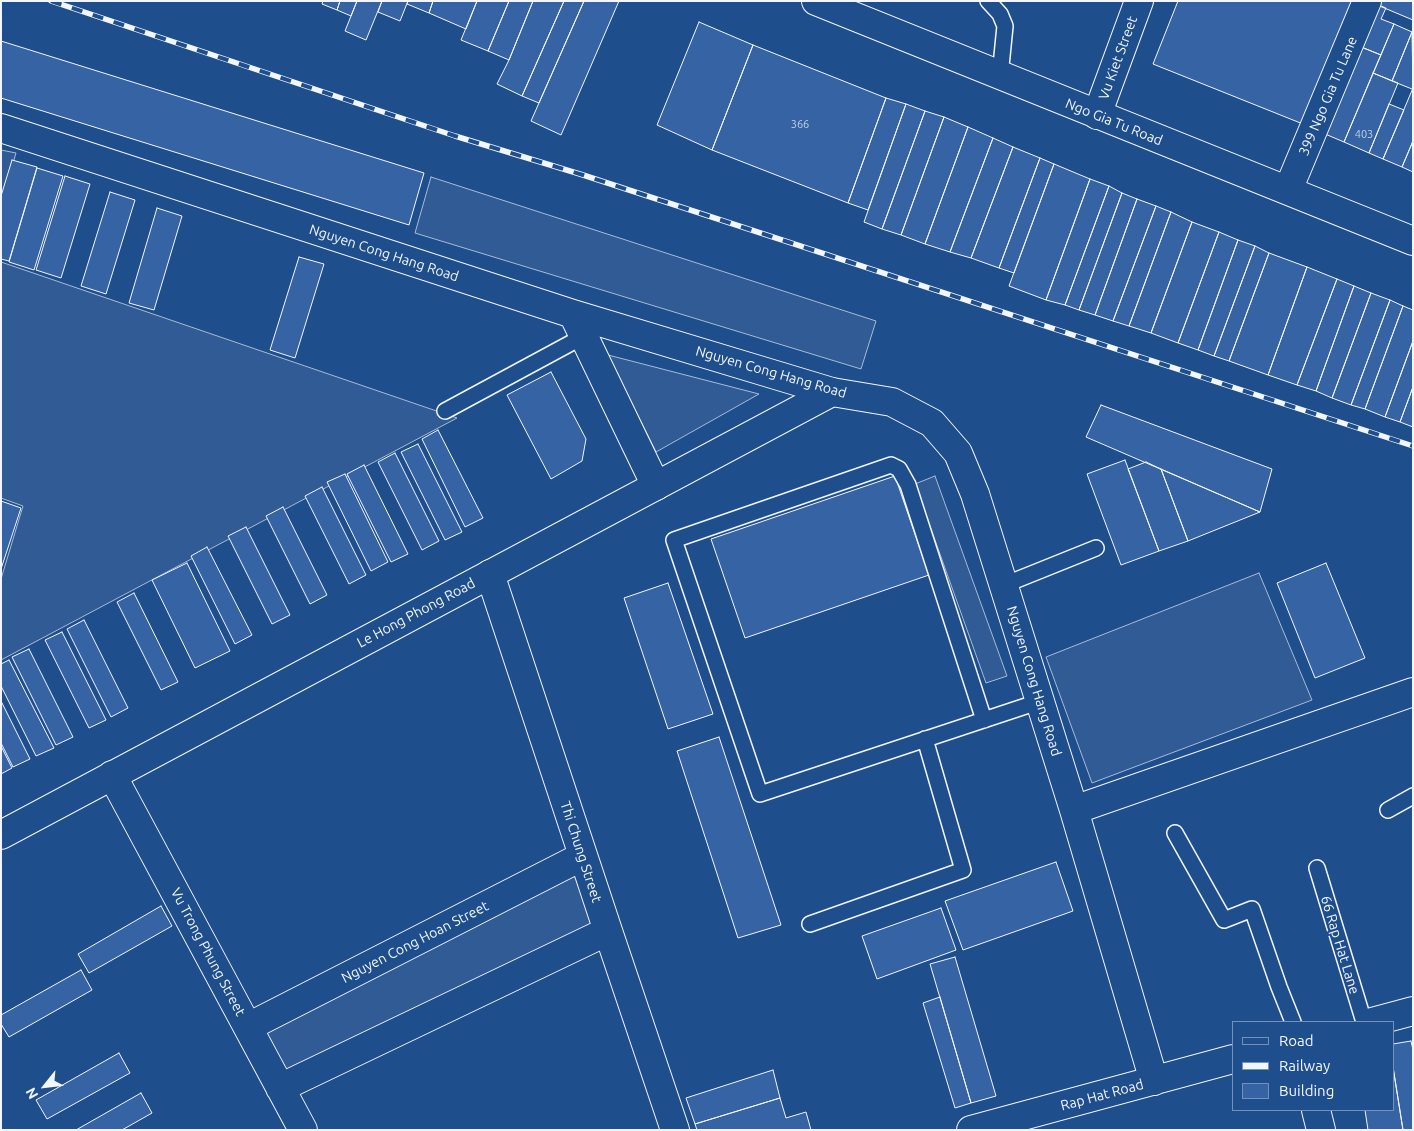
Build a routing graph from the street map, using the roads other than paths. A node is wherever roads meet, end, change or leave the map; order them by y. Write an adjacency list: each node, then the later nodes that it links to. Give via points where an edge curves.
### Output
1 (816, 1): 5 (street, Ngo Gia Tu Road)
2 (988, 1): 5 (lane, via 1000,14 1004,26)
3 (1139, 1): 6 (street, Vu Kiet Street)
4 (1367, 1): 8 (street, 399 Ngo Gia Tu Lane)
5 (1000, 76): 6 (street, Ngo Gia Tu Road)
6 (1097, 115): 8 (street, Ngo Gia Tu Road)
7 (1, 128): 10 (street, Nguyen Cong Hang Road)
8 (1288, 190): 9 (street, Ngo Gia Tu Road)
9 (1413, 241)
10 (578, 325): 11 (street, Nguyen Cong Hang Road); 12 (lane); 13 (street)
11 (832, 392): 13 (street, Le Hong Phong Road); 16 (street, Nguyen Cong Hang Road, via 892,402 932,423 958,453 975,494)
12 (445, 411)
13 (656, 486): 15 (street, Le Hong Phong Road)
14 (1096, 548): 16 (lane)
15 (490, 574): 21 (street, Le Hong Phong Road); 27 (street, Thi Chung Street)
16 (1004, 585): 18 (street, Nguyen Cong Hang Road)
17 (1413, 692): 23 (street)
18 (1041, 701): 19 (lane); 23 (street, Nguyen Cong Hang Road)
19 (984, 720): 20 (lane); 20 (lane, via 908,485 899,469 891,465 674,540 760,794)
20 (925, 739): 29 (lane, via 964,870)
21 (112, 775): 26 (street, Le Hong Phong Road); 35 (street, Vu Trong Phung Street)
22 (1413, 796): 24 (lane)
23 (1074, 810): 37 (street, Nguyen Cong Hang Road)
24 (1388, 810)
25 (1175, 833): 32 (lane, via 1224,920 1252,909)
26 (1, 835)
27 (583, 856): 30 (street, Thi Chung Street); 35 (street, Nguyen Cong Hoan Street)
28 (1317, 868): 33 (lane, 66 Rap Hat Lane)
29 (810, 924)
30 (608, 931): 38 (street); 41 (street, Thi Chung Street)
31 (1413, 1011): 34 (street)
32 (1293, 1021)
33 (1364, 1021)
34 (1376, 1021)
35 (248, 1027): 38 (street, Vu Trong Phung Street)
36 (1232, 1059): 37 (street, Rap Hat Road)
37 (1154, 1081): 42 (street, Rap Hat Road)
38 (280, 1088): 40 (street, Vu Trong Phung Street)
39 (1316, 1111): 43 (street)
40 (303, 1130)
41 (675, 1130)
42 (971, 1130)
43 (1321, 1130)

